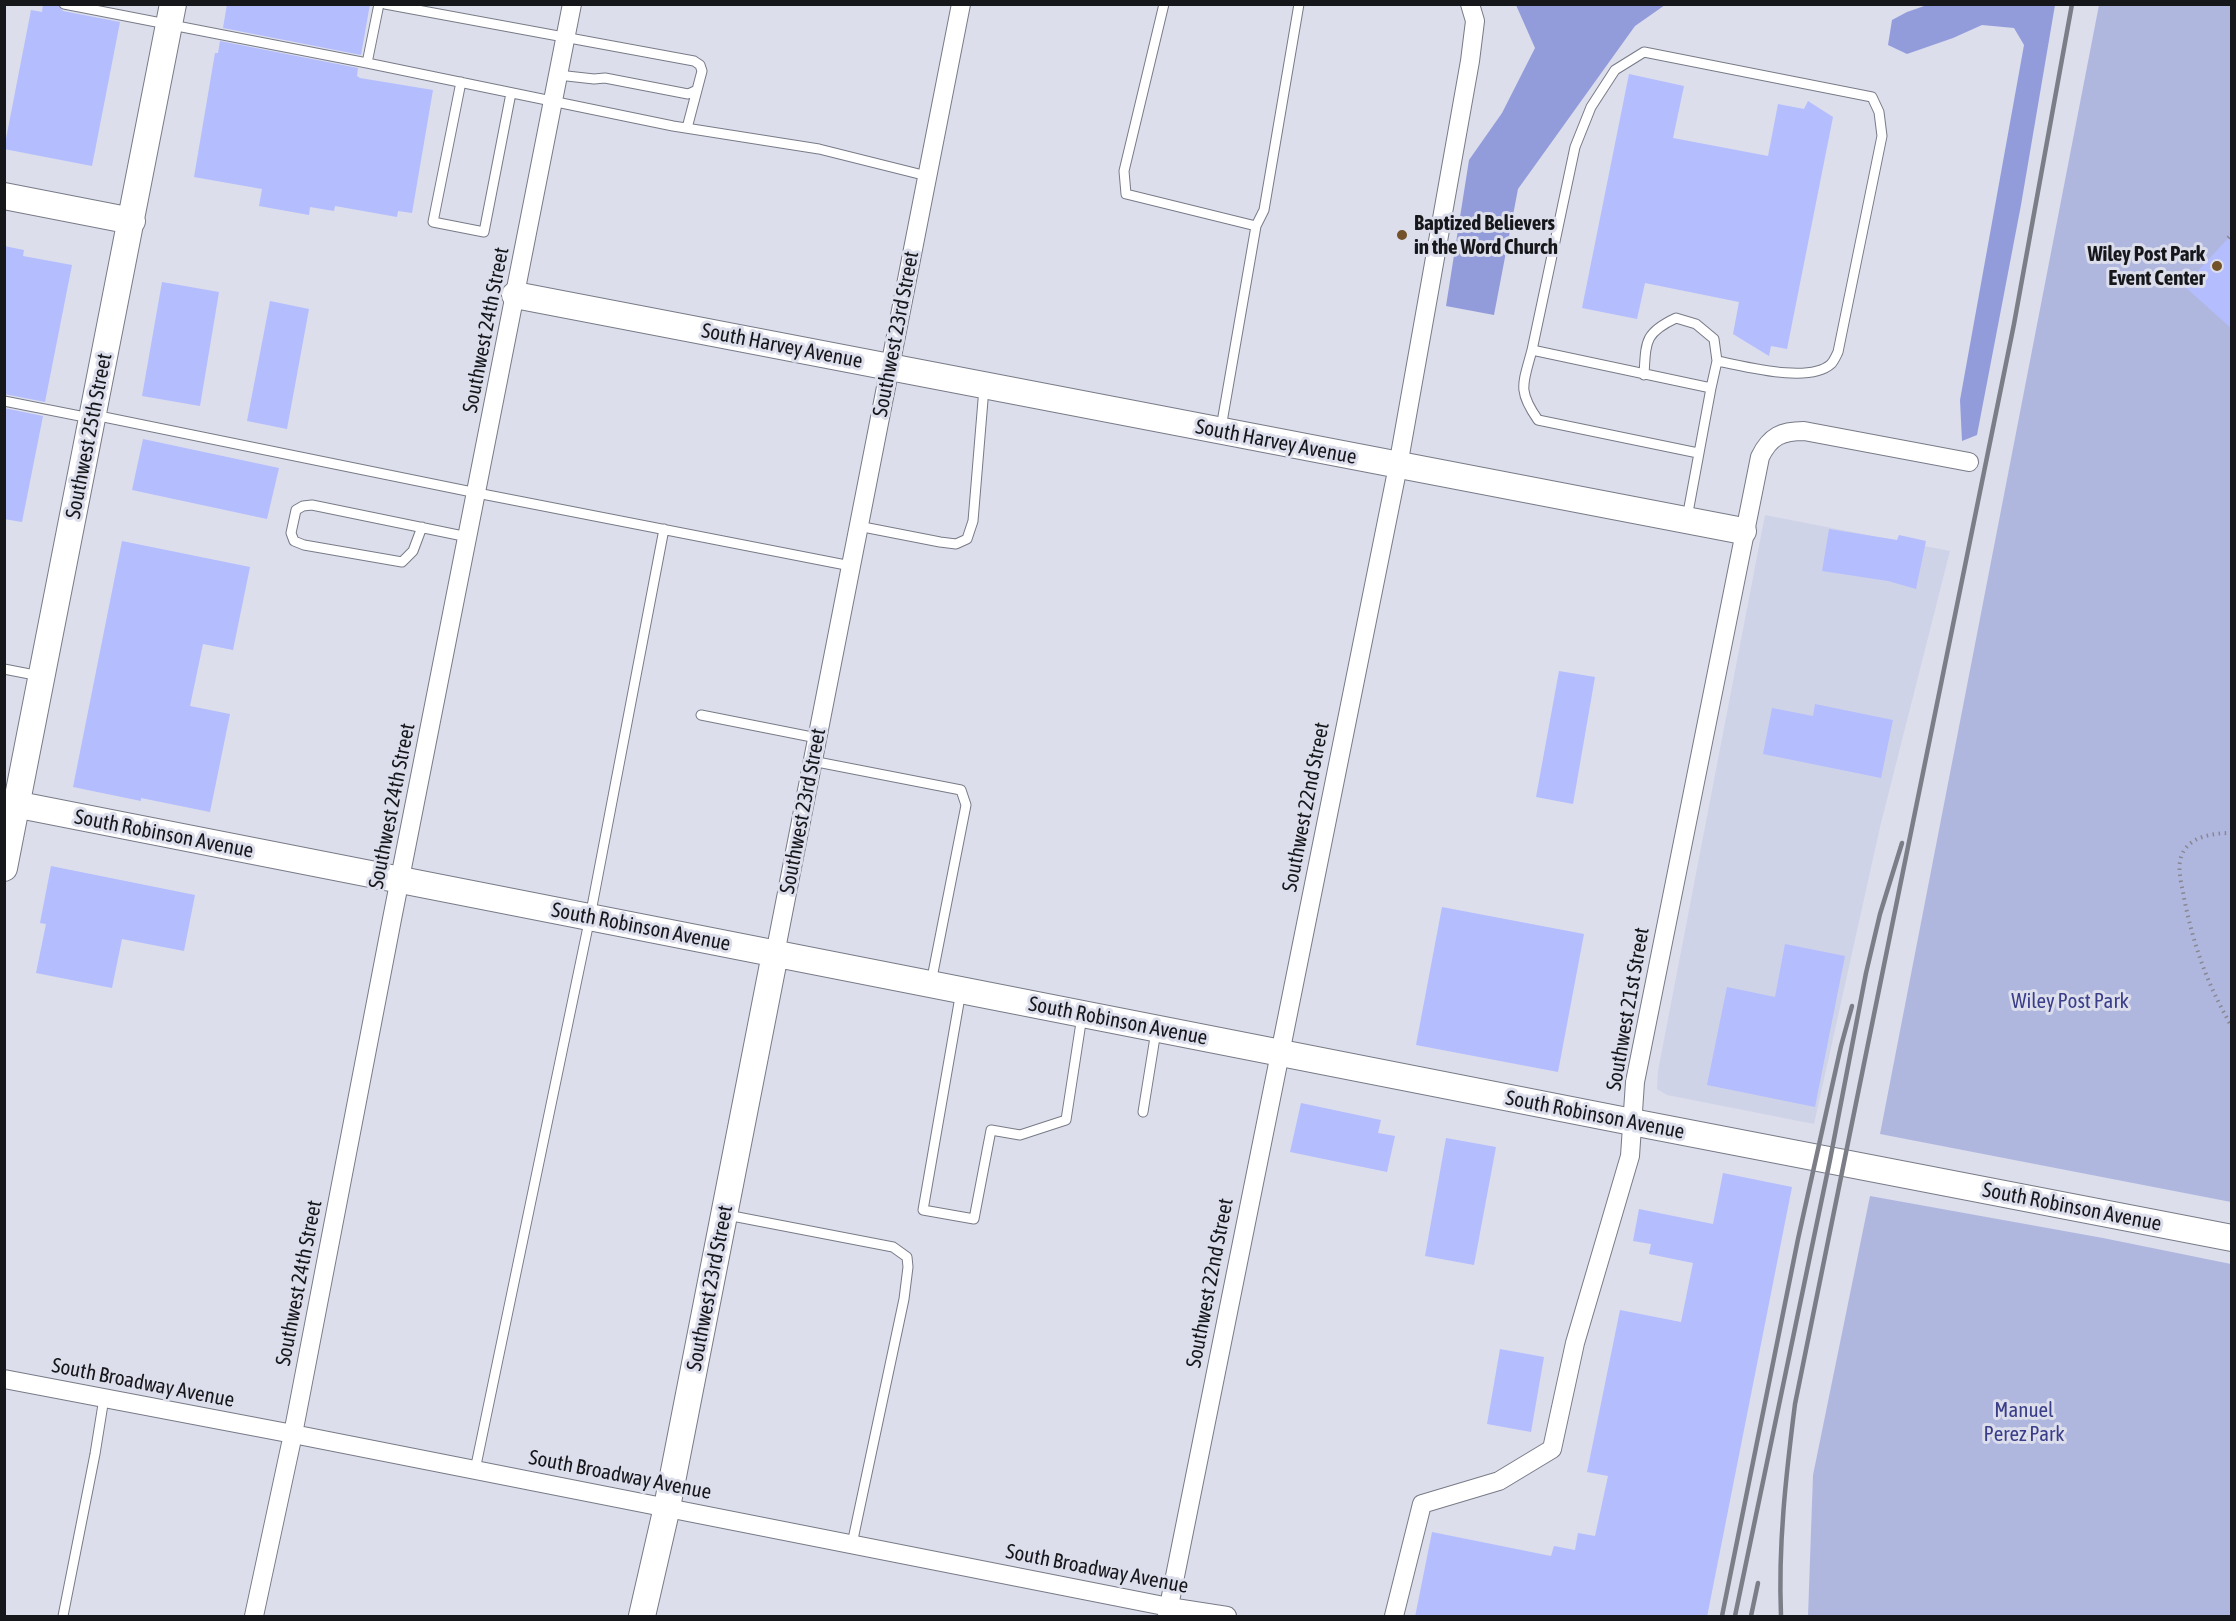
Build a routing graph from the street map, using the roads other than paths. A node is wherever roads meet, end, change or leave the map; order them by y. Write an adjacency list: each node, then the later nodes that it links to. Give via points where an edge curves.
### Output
1 (64, 4): 9 (lane)
2 (379, 4): 11 (lane)
3 (385, 4): 10 (lane)
4 (572, 4): 10 (street, Southwest 24th Street)
5 (961, 4): 18 (street, Southwest 23rd Street)
6 (1164, 4): 21 (lane, via 1124,171 1126,194)
7 (1299, 4): 21 (lane, via 1264,210)
8 (1470, 4): 34 (street, Southwest 22nd Street, via 1475,21 1470,61)
9 (171, 15): 11 (lane); 20 (street, Southwest 25th Street)
10 (566, 38): 12 (street, Southwest 24th Street); 14 (lane, via 694,61 702,71)
11 (367, 63): 13 (lane)
12 (558, 75): 14 (lane, via 605,78 688,94); 16 (street, Southwest 24th Street)
13 (461, 82): 15 (lane); 15 (lane, via 433,222 484,232)
14 (697, 90): 17 (lane)
15 (511, 93): 16 (lane)
16 (553, 102): 17 (lane); 22 (street, Southwest 24th Street)
17 (687, 128): 18 (lane, via 819,149)
18 (927, 176): 25 (street, Southwest 23rd Street)
19 (4, 196): 20 (street)
20 (132, 221): 30 (street, Southwest 25th Street)
21 (1256, 226): 31 (lane)
22 (516, 295): 25 (street, South Harvey Avenue); 35 (street, Southwest 24th Street)
23 (1532, 350): 24 (lane, via 1575,147 1591,107 1615,70 1644,52 1872,98 1879,112 1882,136 1838,352 1832,363 1816,372 1781,372); 26 (lane); 32 (lane, via 1523,384 1525,402 1538,420)
24 (1717, 362): 26 (lane, via 1714,339 1696,324 1676,318 1659,326 1646,342); 28 (lane)
25 (890, 367): 27 (street, South Harvey Avenue); 37 (street, Southwest 23rd Street)
26 (1644, 375): 28 (lane)
27 (985, 386): 31 (street, South Harvey Avenue); 37 (lane, via 973,520 967,539 956,544)
28 (1711, 388): 32 (lane)
29 (4, 401): 30 (lane)
30 (93, 417): 35 (lane); 44 (street, Southwest 25th Street)
31 (1220, 431): 34 (street, South Harvey Avenue)
32 (1698, 453): 36 (lane)
33 (1969, 462): 40 (street, via 1816,432 1784,432 1770,441 1760,457)
34 (1398, 466): 36 (street, South Harvey Avenue); 57 (street, Southwest 22nd Street)
35 (477, 493): 39 (lane); 41 (street, Southwest 24th Street)
36 (1686, 520): 40 (street, South Harvey Avenue)
37 (858, 526): 42 (street, Southwest 23rd Street)
38 (422, 527): 38 (lane, via 312,505 296,510 291,533 294,541 304,545 402,562 413,551); 41 (lane)
39 (664, 529): 42 (lane); 51 (lane)
40 (1743, 531): 59 (street, Southwest 21st Street, via 1635,1082)
41 (468, 537): 50 (street, Southwest 24th Street)
42 (851, 566): 46 (street, Southwest 23rd Street)
43 (4, 669): 44 (lane)
44 (42, 676): 48 (street, Southwest 25th Street)
45 (701, 714): 46 (lane)
46 (817, 738): 47 (street, Southwest 23rd Street)
47 (812, 761): 52 (street, Southwest 23rd Street); 53 (lane, via 961,790 966,805)
48 (11, 803): 49 (street, Southwest 25th Street); 50 (street, South Robinson Avenue)
49 (4, 868)
50 (400, 880): 51 (street, South Robinson Avenue); 64 (street, Southwest 24th Street)
51 (590, 917): 52 (street, South Robinson Avenue); 65 (lane)
52 (774, 954): 53 (street, South Robinson Avenue); 60 (street, Southwest 23rd Street)
53 (931, 984): 54 (street, South Robinson Avenue)
54 (962, 991): 55 (street, South Robinson Avenue); 55 (lane, via 923,1210 974,1219 991,1130 1020,1135 1066,1120)
55 (1083, 1014): 56 (street, South Robinson Avenue)
56 (1157, 1029): 57 (street, South Robinson Avenue); 58 (lane)
57 (1279, 1053): 59 (street, South Robinson Avenue); 68 (street, Southwest 22nd Street)
58 (1143, 1112)
59 (1632, 1122): 61 (street, South Robinson Avenue); 73 (street, Southwest 21st Street, via 1630,1156 1575,1343 1552,1449 1499,1481 1422,1504)
60 (724, 1215): 66 (street, Southwest 23rd Street); 67 (lane, via 893,1246 907,1257 904,1299)
61 (2232, 1238)
62 (4, 1379): 63 (street, South Broadway Avenue)
63 (104, 1398): 64 (street, South Broadway Avenue); 69 (lane)
64 (293, 1434): 65 (street, South Broadway Avenue); 70 (street, Southwest 24th Street)
65 (475, 1470): 66 (street, South Broadway Avenue)
66 (667, 1508): 67 (street, South Broadway Avenue); 71 (street, Southwest 23rd Street)
67 (852, 1544): 68 (street, South Broadway Avenue)
68 (1168, 1612): 72 (street, South Broadway Avenue)
69 (63, 1617)
70 (254, 1617)
71 (642, 1617)
72 (1227, 1617)
73 (1394, 1617)

